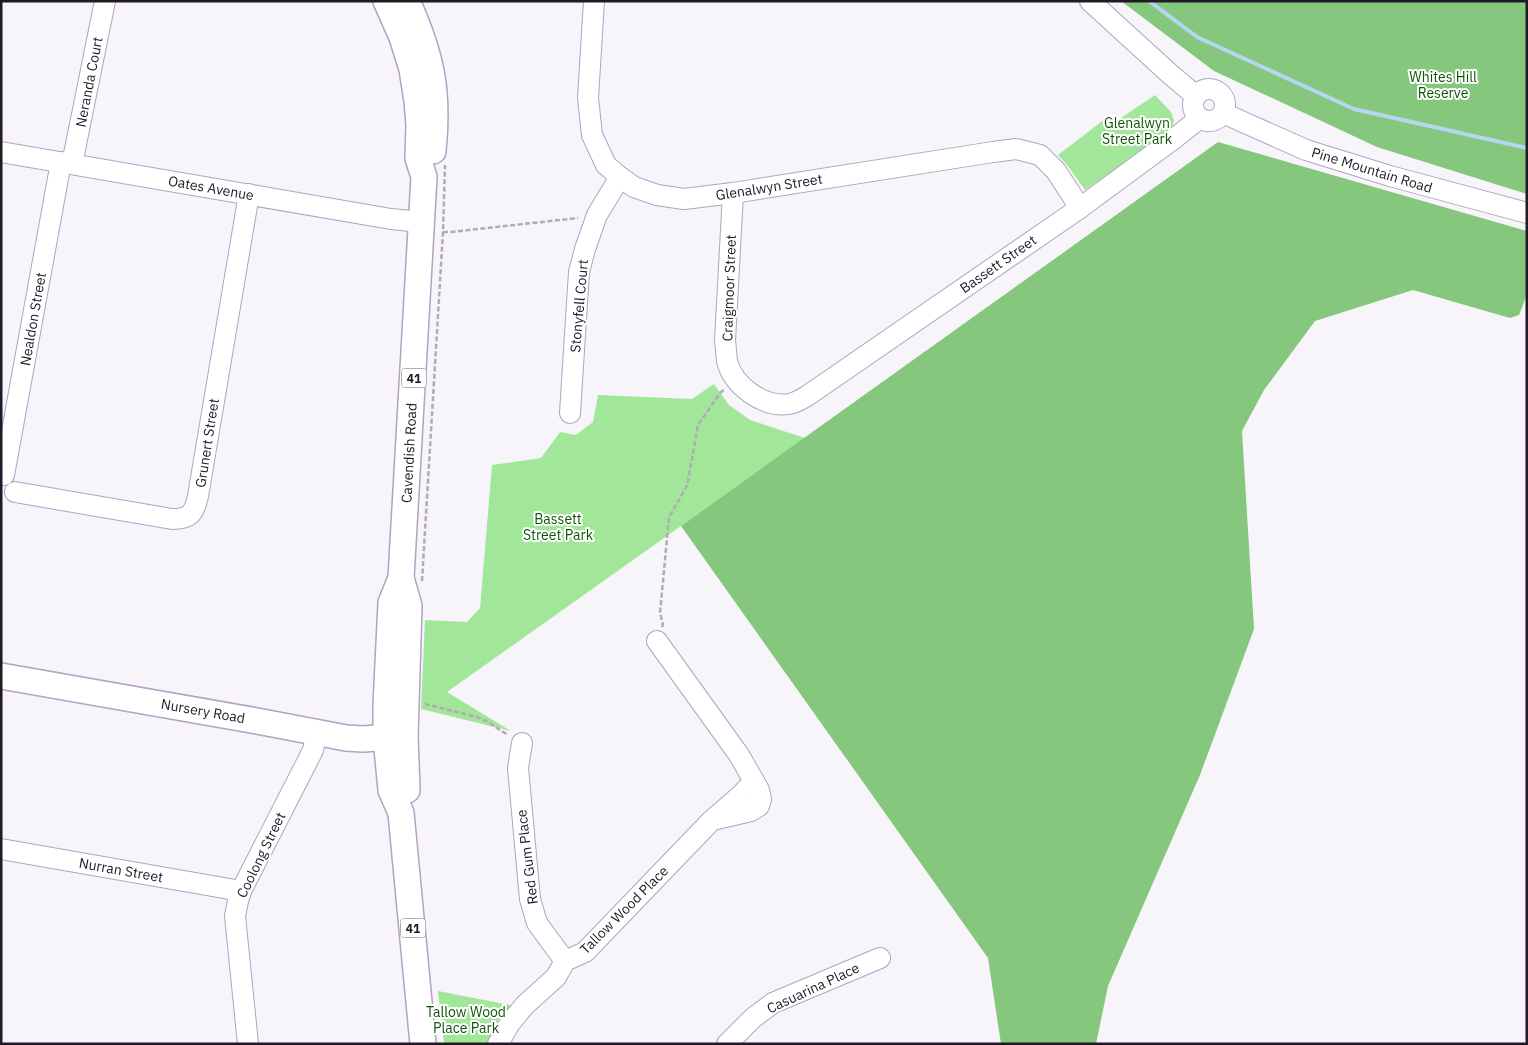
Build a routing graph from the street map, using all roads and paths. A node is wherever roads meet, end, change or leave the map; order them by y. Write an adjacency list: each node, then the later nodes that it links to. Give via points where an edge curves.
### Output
1 (105, 1): 10 (street, Neranda Court)
2 (386, 1): 12 (main road, Cavendish Road / 41, via 412,69 418,101 418,158)
3 (407, 1): 12 (main road, Cavendish Road / 41, via 428,52 435,94 433,157)
4 (594, 1): 11 (street, Glenalwyn Street, via 588,98 592,135 606,164)
5 (1090, 1): 6 (street)
6 (1196, 96): 7 (street, via 1206,89 1218,91 1225,101); 8 (street, via 1194,108)
7 (1223, 113): 8 (street, via 1213,120); 16 (street, Pine Mountain Road, via 1306,150)
8 (1200, 118): 15 (street, Bassett Street)
9 (1, 152): 10 (street, Oates Avenue)
10 (67, 163): 14 (street, Oates Avenue); 22 (street, Nealdon Street)
11 (620, 177): 13 (street, Glenalwyn Street, via 634,187 657,195 684,199); 17 (street, Stonyfell Court)
12 (424, 178): 18 (main road, Cavendish Road / 41)
13 (733, 193): 15 (street, Glenalwyn Street, via 1016,150 1040,155 1056,171); 19 (street, Craigmoor Street, via 725,341 727,362)
14 (249, 194): 18 (street, Oates Avenue); 23 (street, Grunert Street, via 198,496 190,515 172,519)
15 (1080, 208): 20 (street, Bassett Street, via 807,396)
16 (1527, 213)
17 (597, 215): 18 (path, via 451,232); 21 (street, Stonyfell Court, via 579,272)
18 (432, 227): 28 (main road, Cavendish Road / 41, via 414,362 401,578 409,606)
19 (736, 378): 20 (street, Craigmoor Street, via 751,394 773,404); 24 (path, via 721,392 698,425 687,486 669,517 660,613 663,624)
20 (790, 404)
21 (570, 413)
22 (3, 475): 23 (street, via 13,481)
23 (8, 497)
24 (657, 640): 33 (street, Tallow Wood Place, via 739,755 759,790 759,806 751,811 712,820 585,952)
25 (1, 676): 27 (main road, Nursery Road)
26 (418, 702): 29 (path, via 486,720)
27 (316, 732): 28 (main road, Nursery Road, via 356,739); 31 (street, Coolong Street, via 313,750)
28 (396, 737): 35 (main road, Cavendish Road / 41, via 390,790 401,813)
29 (522, 743): 33 (street, Red Gum Place, via 518,768 530,899 537,923)
30 (1, 849): 31 (street, Nurran Street)
31 (242, 890): 34 (street, Coolong Street, via 236,916)
32 (880, 958): 37 (street, Casuarina Place, via 773,1003)
33 (565, 961): 36 (street, Tallow Wood Place, via 556,978 510,1023)
34 (248, 1044)
35 (423, 1044)
36 (498, 1044)
37 (726, 1044)

